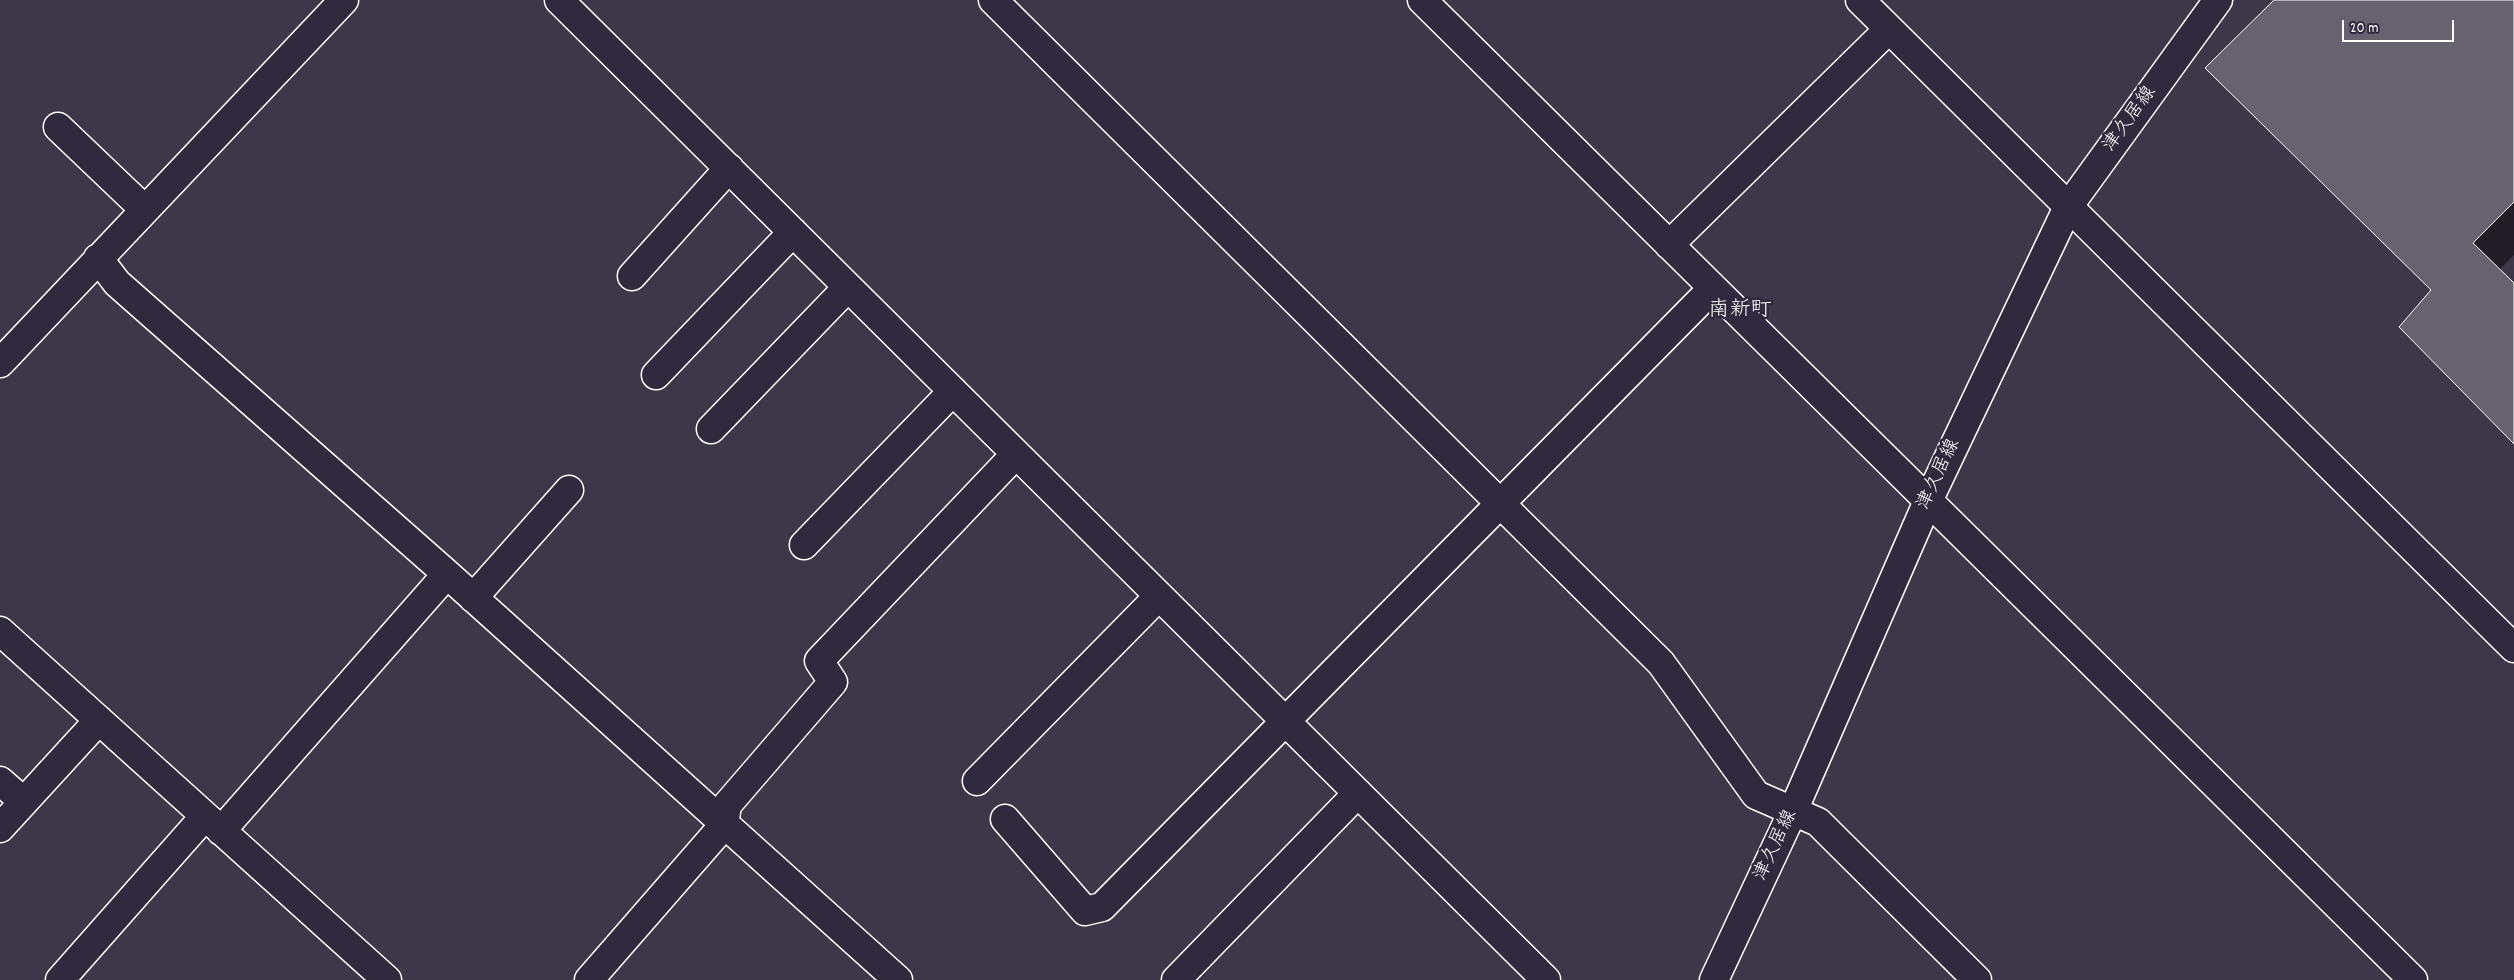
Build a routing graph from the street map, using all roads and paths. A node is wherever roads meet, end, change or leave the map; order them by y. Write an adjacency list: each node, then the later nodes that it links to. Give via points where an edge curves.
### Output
1 (344, 0): 11 (street)
2 (559, 0): 9 (street)
3 (993, 0): 25 (street)
4 (1422, 0): 13 (street)
5 (1860, 0): 7 (street)
6 (2218, 0): 10 (street, 津久居線)
7 (1889, 29): 10 (street); 13 (street)
8 (58, 127): 11 (street)
9 (729, 168): 12 (street); 15 (street)
10 (2068, 207): 24 (street, 津久居線); 31 (street)
11 (144, 209): 14 (street)
12 (793, 232): 16 (street); 19 (street)
13 (1669, 245): 17 (street)
14 (98, 258): 18 (street); 27 (street, via 117,283)
15 (632, 276)
16 (848, 287): 20 (street); 21 (street)
17 (1713, 288): 24 (street); 25 (street)
18 (3, 354)
19 (656, 375)
20 (953, 391): 22 (street); 26 (street)
21 (711, 429)
22 (1016, 454): 28 (street); 41 (street, via 819,661 833,682 727,805)
23 (569, 490): 29 (street)
24 (1928, 501): 38 (street, 津久居線); 43 (street)
25 (1500, 504): 33 (street); 38 (street, via 1661,663 1756,795)
26 (804, 545)
27 (447, 574): 29 (street); 40 (street)
28 (1159, 596): 33 (street); 35 (street)
29 (473, 598): 41 (street)
30 (0, 631): 32 (street)
31 (2514, 648)
32 (99, 720): 37 (street); 40 (street)
33 (1285, 721): 36 (street); 39 (street, via 1102,907 1085,911)
34 (0, 781): 37 (street)
35 (977, 781)
36 (1358, 793): 48 (street); 49 (street)
37 (24, 802): 42 (street)
38 (1793, 811): 50 (street, 津久居線); 51 (street, via 1818,822)
39 (1005, 819)
40 (213, 823): 44 (street); 45 (street)
41 (724, 825): 46 (street); 47 (street)
42 (0, 828)
43 (2409, 979)
44 (60, 980)
45 (387, 980)
46 (589, 980)
47 (898, 980)
48 (1176, 980)
49 (1546, 980)
50 (1714, 980)
51 (1978, 980)

